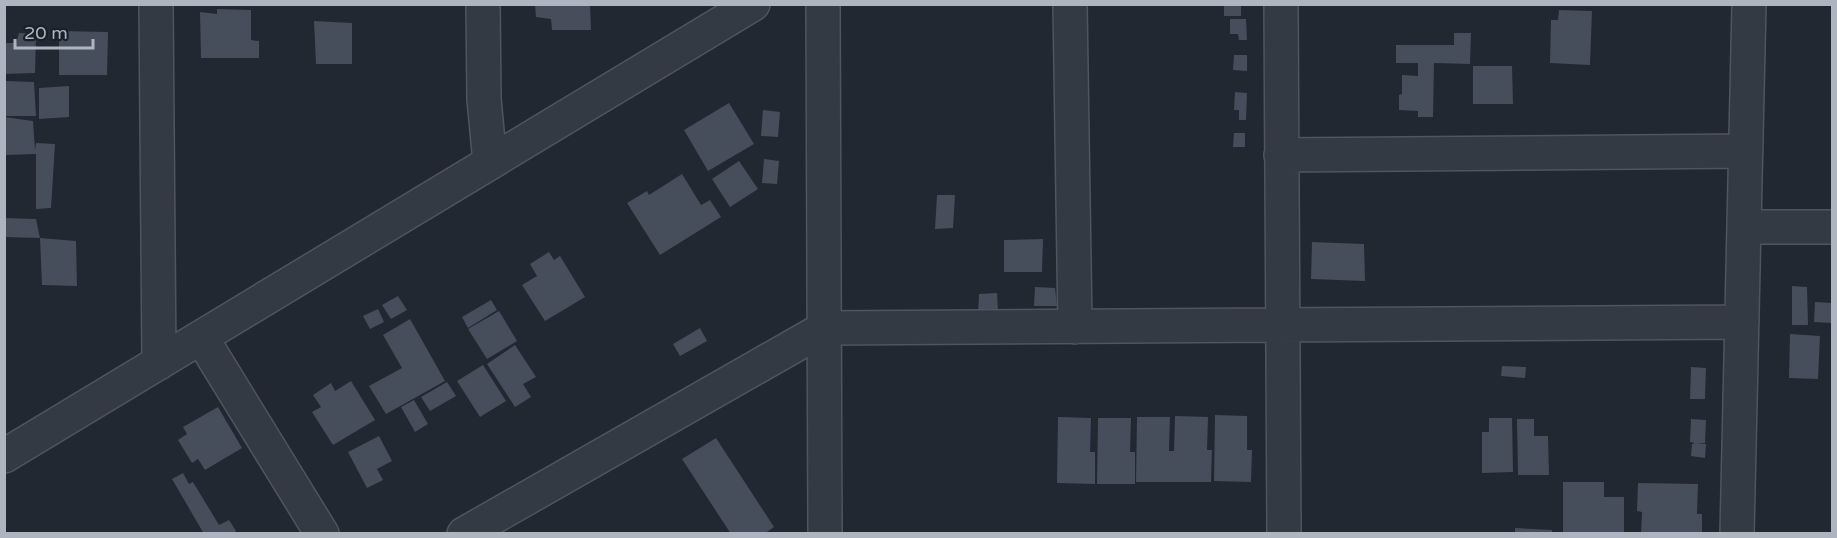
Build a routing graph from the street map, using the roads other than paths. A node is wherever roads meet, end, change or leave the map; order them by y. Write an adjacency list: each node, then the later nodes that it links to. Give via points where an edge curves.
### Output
1 (156, 4): 18 (street)
2 (483, 4): 10 (street)
3 (753, 4): 10 (street)
4 (823, 4): 16 (street)
5 (1070, 4): 15 (street)
6 (1281, 4): 9 (street)
7 (1749, 4): 8 (street)
8 (1746, 151): 9 (street); 11 (street)
9 (1281, 155): 14 (street)
10 (489, 163): 17 (street)
11 (1744, 227): 12 (street); 13 (street)
12 (1833, 227)
13 (1742, 322): 14 (street); 24 (street)
14 (1281, 325): 15 (street); 23 (street)
15 (1075, 327): 16 (street)
16 (825, 328): 21 (street); 22 (street)
17 (201, 338): 18 (street); 20 (street)
18 (159, 363): 19 (street)
19 (4, 456)
20 (322, 534)
21 (464, 534)
22 (825, 534)
23 (1284, 534)
24 (1737, 534)

